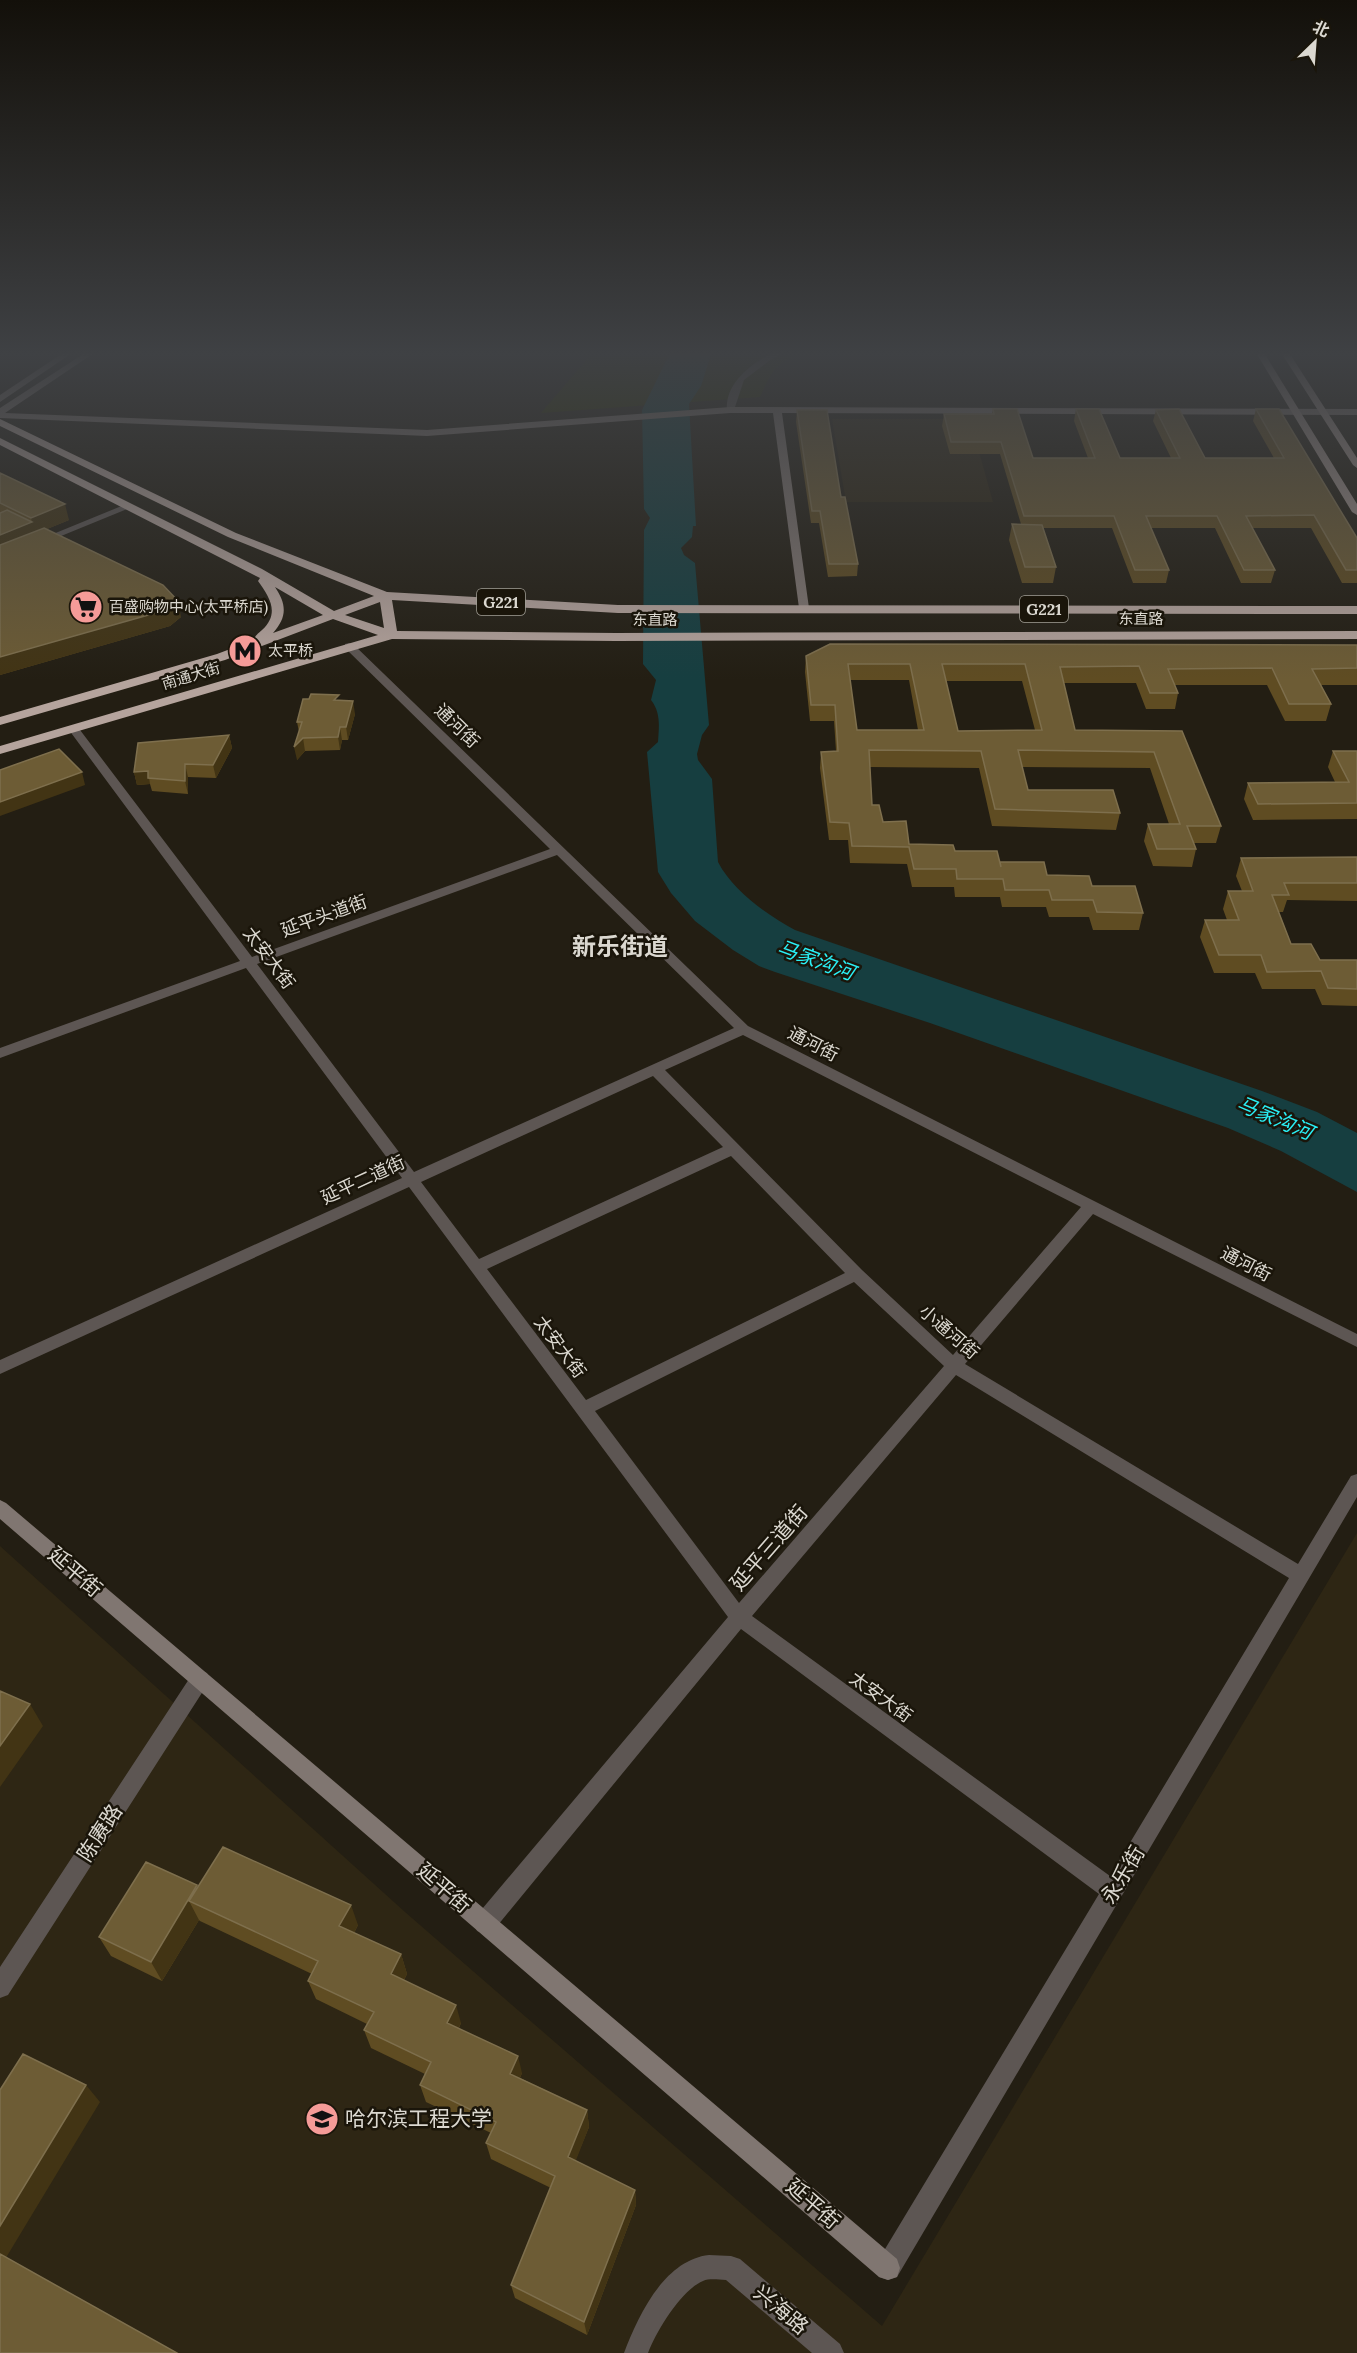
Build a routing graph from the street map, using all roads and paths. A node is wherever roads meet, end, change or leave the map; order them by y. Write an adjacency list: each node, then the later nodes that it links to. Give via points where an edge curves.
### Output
1 (38, 461): 5 (highway, 东直路)
2 (80, 461): 9 (highway, 东直路 / G221, via 232,535)
3 (784, 461): 10 (street)
4 (1326, 461): 6 (main road)
5 (127, 507): 7 (street); 8 (highway, 东直路)
6 (1357, 512)
7 (32, 545)
8 (258, 572): 12 (highway, 东直路); 16 (highway, via 279,599 280,613 273,627 260,638)
9 (385, 596): 10 (highway, 东直路 / G221, via 618,609); 12 (highway, 南通大街); 13 (highway)
10 (804, 608): 11 (highway, 东直路 / G221)
11 (1357, 610)
12 (332, 615): 13 (highway, 东直路); 16 (highway, 南通大街)
13 (391, 635): 14 (highway, 东直路 / G221); 15 (highway, 南通大街)
14 (1357, 635)
15 (349, 646): 18 (highway, 南通大街); 20 (street, 通河街)
16 (220, 657): 17 (highway, 南通大街)
17 (0, 721)
18 (73, 728): 19 (highway, 南通大街); 21 (street, 太安大街)
19 (0, 750)
20 (558, 850): 21 (street, 延平头道街); 22 (street, 通河街)
21 (248, 963): 23 (street, 延平头道街); 26 (street, 太安大街)
22 (743, 1029): 24 (street, 延平二道街); 27 (street, 通河街)
23 (0, 1053)
24 (656, 1069): 25 (street, 小通河街); 26 (street, 延平二道街)
25 (734, 1148): 28 (street); 29 (street, 小通河街)
26 (411, 1179): 28 (street, 太安大街); 32 (street, 延平二道街)
27 (1091, 1206): 30 (street, 通河街); 31 (street, 延平三道街)
28 (476, 1267): 33 (street, 太安大街)
29 (856, 1274): 31 (street, 小通河街); 33 (street)
30 (1357, 1341)
31 (954, 1366): 36 (street, 小通河街); 37 (street, 延平三道街)
32 (0, 1367)
33 (583, 1409): 37 (street, 太安大街)
34 (1357, 1481): 36 (street, 永乐街)
35 (0, 1508): 38 (street, 延平街)
36 (1301, 1575): 39 (street, 永乐街)
37 (739, 1617): 39 (street, 太安大街); 40 (street, 延平三道街)
38 (200, 1679): 40 (street, 延平街); 41 (street, 陈赓路)
39 (1113, 1891): 42 (street, 永乐街)
40 (485, 1923): 42 (street, 延平街)
41 (0, 1987)
42 (888, 2268)
43 (636, 2353): 44 (street, 兴海路, via 660,2307 678,2284 698,2269 731,2268)
44 (831, 2353)

